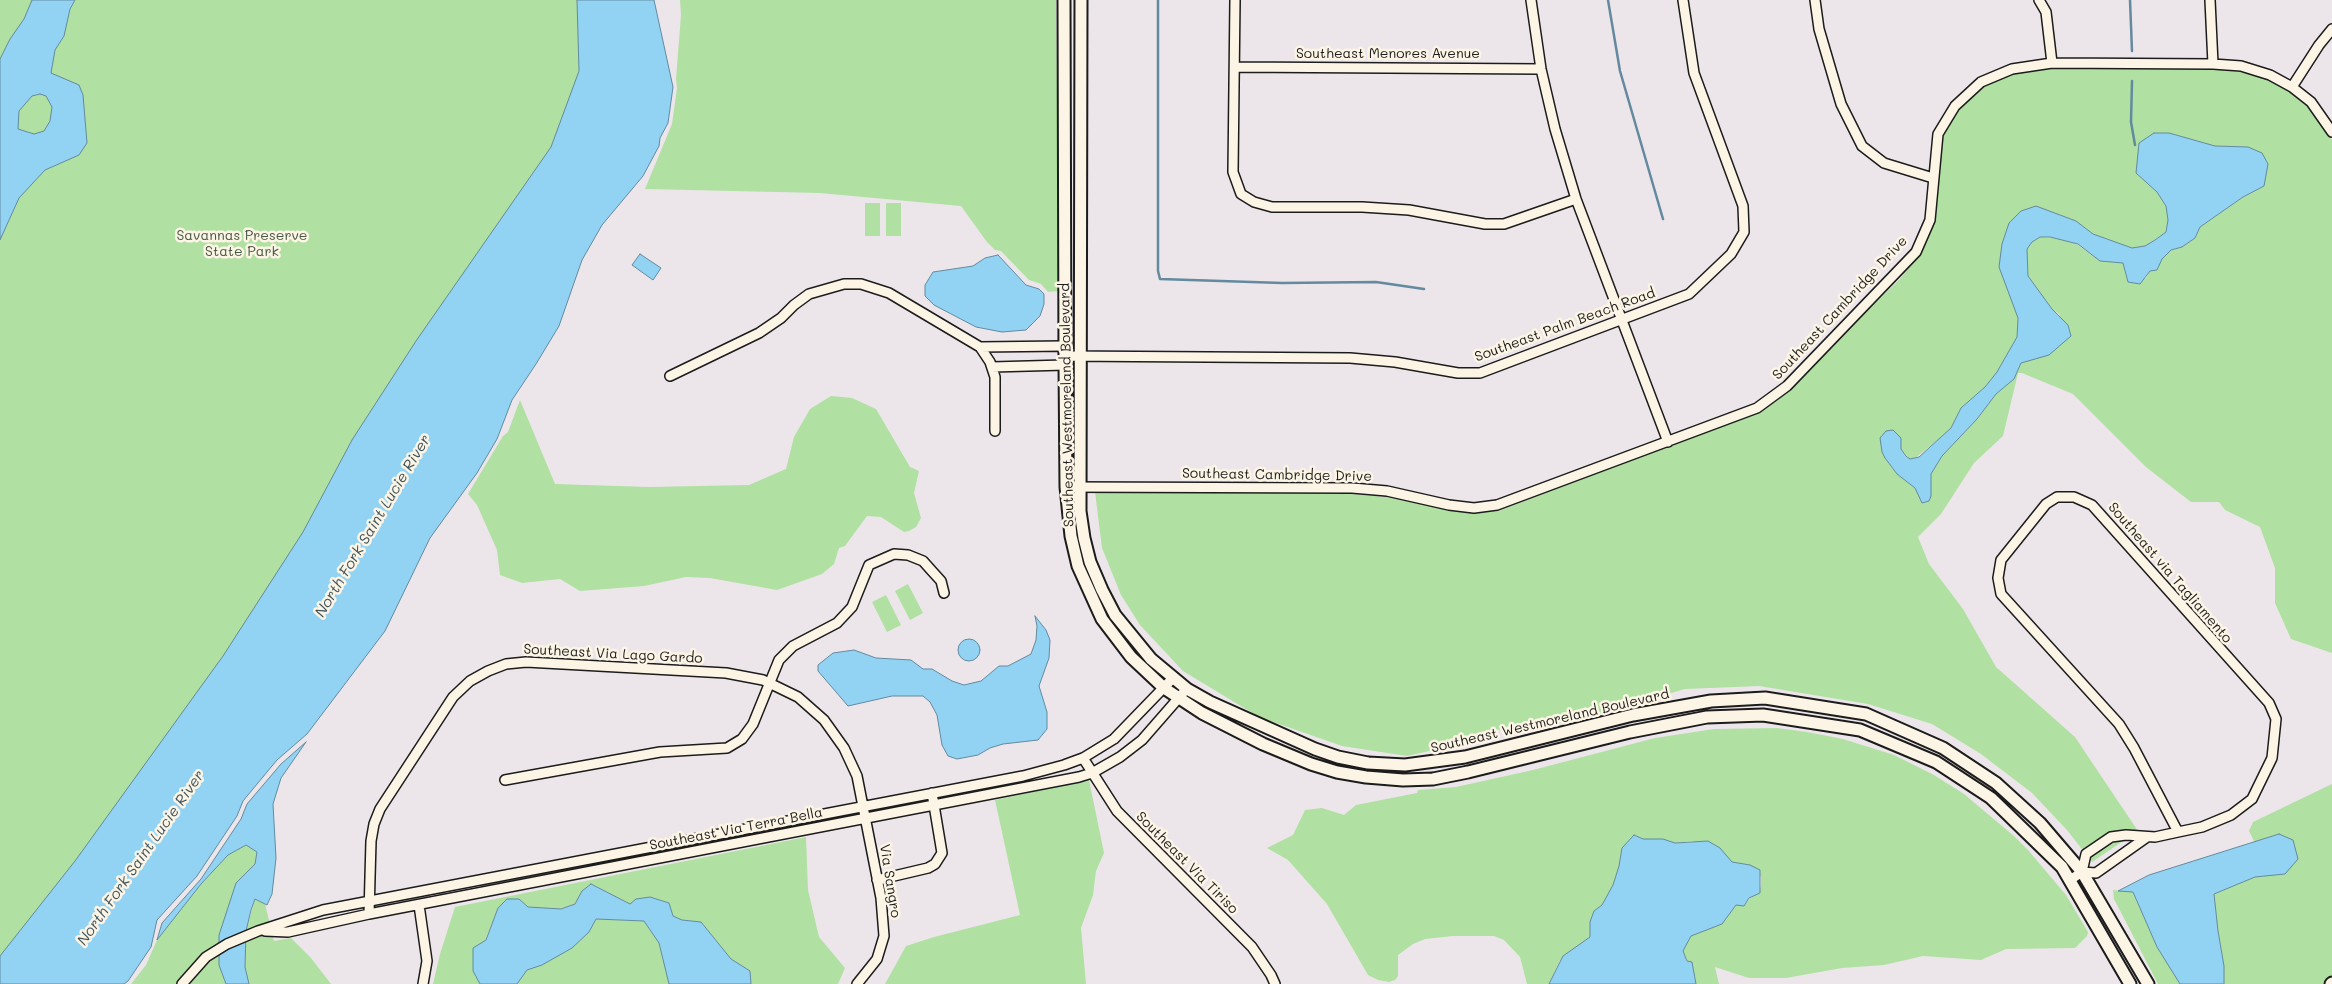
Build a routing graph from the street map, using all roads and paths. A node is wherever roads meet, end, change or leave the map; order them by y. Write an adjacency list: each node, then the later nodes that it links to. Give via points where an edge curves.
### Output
1 (1064, 0): 20 (street, Southeast Westmoreland Boulevard)
2 (1082, 0): 21 (street, Southeast Westmoreland Boulevard)
3 (1235, 0): 12 (street)
4 (1531, 0): 13 (street)
5 (1683, 0): 18 (street, Southeast Palm Beach Road, via 1694,73 1743,206 1744,232 1731,254 1689,294)
6 (1815, 0): 16 (street, via 1819,29 1841,104 1862,146 1884,163)
7 (2039, 0): 10 (street, via 2046,12)
8 (2210, 0): 11 (street)
9 (2332, 29): 14 (street)
10 (2052, 63): 11 (street, Southeast Cambridge Drive); 16 (street, Southeast Cambridge Drive, via 2012,69 1981,82 1955,106 1938,134)
11 (2213, 64): 14 (street, Southeast Cambridge Drive, via 2241,66 2270,75)
12 (1235, 66): 13 (street, Southeast Menores Avenue); 17 (street, via 1232,172 1241,194 1254,202 1272,207 1409,210 1485,224 1504,224)
13 (1540, 69): 17 (street)
14 (2292, 87): 15 (street, Southeast Cambridge Drive, via 2311,102)
15 (2332, 132)
16 (1933, 178): 25 (street, Southeast Cambridge Drive, via 1930,220 1916,252 1788,386 1757,408)
17 (1576, 199): 18 (street)
18 (1621, 320): 21 (street, Southeast Palm Beach Road, via 1480,372 1458,373 1350,358); 25 (street)
19 (980, 347): 20 (street); 22 (street); 23 (street, via 889,293 860,284 844,284 809,294 759,333)
20 (1064, 356): 21 (street, Southeast Palm Beach Road); 22 (street); 27 (street, Southeast Westmoreland Boulevard)
21 (1080, 356): 26 (street, Southeast Westmoreland Boulevard)
22 (992, 367): 24 (street, via 996,390)
23 (670, 376)
24 (995, 431)
25 (1668, 442): 26 (street, Southeast Cambridge Drive, via 1497,505 1474,508 1387,491 1352,488)
26 (1080, 486): 27 (street, Southeast Cambridge Drive); 29 (street, Southeast Westmoreland Boulevard, via 1084,538 1090,562 1106,598 1115,615 1151,659)
27 (1066, 487): 31 (street, Southeast Westmoreland Boulevard, via 1070,536 1090,596 1102,619 1131,657)
28 (944, 593): 30 (street, via 940,581 922,561 894,554 879,559 869,565 852,607 837,623 793,646 780,660)
29 (1173, 678): 31 (street, Southeast Via Terra Bella); 32 (street, Southeast Westmoreland Boulevard)
30 (770, 683): 36 (street, via 753,724 742,739 727,748 660,752); 38 (street, Southeast Via Lago Gardo, via 798,697 824,720 844,748 857,776); 46 (street, Southeast Via Lago Gardo, via 726,672 526,662 506,664 488,671 470,681 454,698 380,809 371,841)
31 (1164, 688): 33 (street, Southeast Westmoreland Boulevard); 34 (street, Southeast Via Terra Bella, via 1114,738)
32 (1187, 689): 33 (street, Southeast Via Terra Bella); 43 (street, Southeast Westmoreland Boulevard, via 1315,749 1368,763 1405,765 1465,757 1632,715 1711,701 1765,698 1866,714 1943,748 1996,783 2040,823)
33 (1179, 700): 35 (street, Southeast Via Terra Bella, via 1142,740 1120,758); 45 (street, Southeast Westmoreland Boulevard, via 1263,744 1311,764 1366,778 1403,780 1433,779 1468,772 1630,732 1708,717 1763,715 1860,730 1936,762 1991,798 2062,867)
34 (1083, 758): 35 (street, Southeast Via Tiriso); 37 (street, Southeast Via Terra Bella, via 1023,776)
35 (1092, 773): 39 (street, Southeast Via Terra Bella); 53 (street, Southeast Via Tiriso, via 1117,811 1252,947)
36 (505, 780)
37 (932, 793): 38 (street, Southeast Via Terra Bella); 39 (street)
38 (863, 805): 40 (street, Via Sangro); 46 (street, Southeast Via Terra Bella)
39 (934, 806): 40 (street, Southeast Via Terra Bella); 44 (street, via 942,853 935,864)
40 (865, 818): 44 (street, Via Sangro); 47 (street, Southeast Via Terra Bella)
41 (2178, 832): 41 (street, Southeast via Tagliamento, via 2202,827 2231,815 2252,799 2272,758 2276,720 2268,703 2092,505 2074,497 2057,497 2046,504 2001,560 1998,578 2001,594 2119,724); 42 (street, Southeast via Tagliamento)
42 (2147, 837): 43 (street, Southeast via Tagliamento, via 2096,873); 43 (street, Southeast via Tagliamento, via 2111,837 2086,854)
43 (2082, 872): 45 (street, Southeast via Tagliamento); 55 (street, Southeast Westmoreland Boulevard)
44 (877, 880): 52 (street, Via Sangro, via 884,936 878,958)
45 (2070, 880): 54 (street, Southeast Westmoreland Boulevard)
46 (369, 901): 48 (street, Southeast Via Lago Gardo); 49 (street, Southeast Via Terra Bella, via 323,910)
47 (420, 905): 48 (street, Southeast Via Terra Bella); 51 (street, via 427,961)
48 (369, 914): 49 (street, Southeast Via Terra Bella, via 288,932)
49 (258, 931): 50 (street, Southeast Via Terra Bella, via 206,957)
50 (182, 984)
51 (423, 984)
52 (857, 984)
53 (1275, 984)
54 (2130, 984)
55 (2148, 984)

